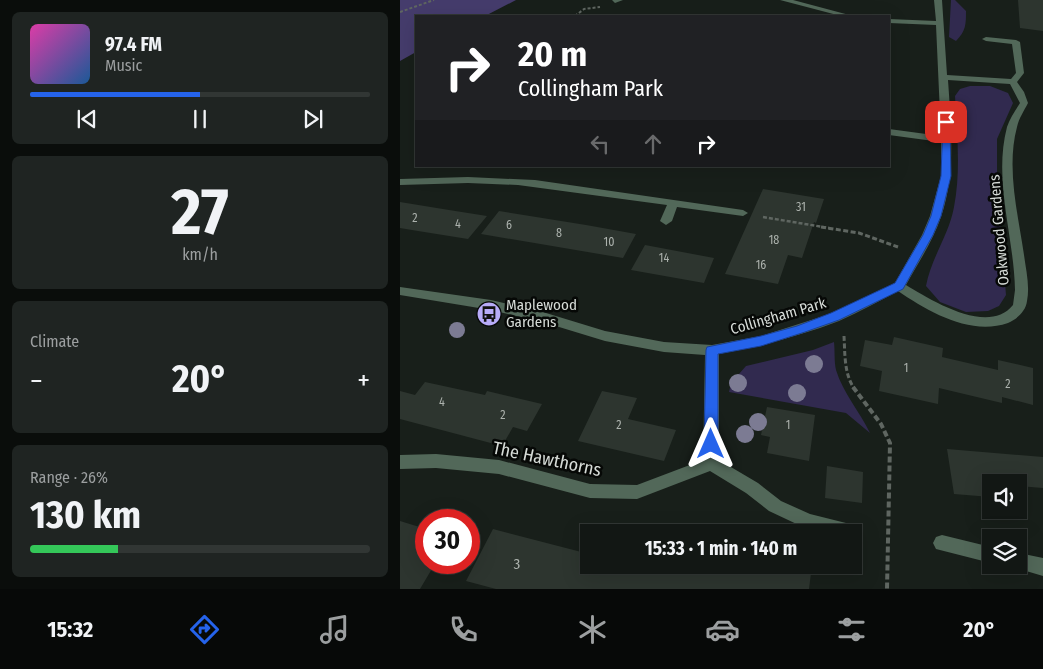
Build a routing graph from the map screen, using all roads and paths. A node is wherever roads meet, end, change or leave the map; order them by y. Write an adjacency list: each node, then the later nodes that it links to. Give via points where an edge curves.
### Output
1 (434, 0): 5 (path)
2 (617, 0): 6 (path, via 606,6 584,9)
3 (784, 0): 7 (street)
4 (938, 0): 9 (street)
5 (400, 12)
6 (576, 15)
7 (845, 15)
8 (890, 21): 9 (street)
9 (941, 24): 11 (street)
10 (986, 38): 12 (street, via 1016,42 1020,73)
11 (944, 77): 12 (street); 14 (street)
12 (1012, 82): 20 (street, Oakwood Gardens, via 1024,103 1009,142 1021,303 1010,317 993,322 969,320 929,305)
13 (890, 132): 14 (street)
14 (946, 140): 19 (street, via 946,176 942,195 936,216)
15 (400, 182): 16 (street, via 506,180)
16 (673, 203): 17 (street); 18 (street)
17 (743, 213): 19 (path, via 859,233)
18 (666, 221)
19 (917, 253): 20 (street)
20 (899, 286): 23 (street, Collingham Park, via 801,329)
21 (400, 291): 23 (street, Collingham Park, via 491,305 605,336)
22 (841, 329): 31 (path, via 846,338 846,370 850,382 881,424 890,443)
23 (712, 350): 25 (street)
24 (400, 462): 25 (street, The Hawthorns, via 436,461 499,467 590,491 637,492)
25 (711, 464): 26 (street, via 776,506)
26 (823, 524)
27 (942, 543): 28 (street)
28 (982, 552)
29 (1027, 563): 30 (street)
30 (1043, 567)
31 (887, 589)

